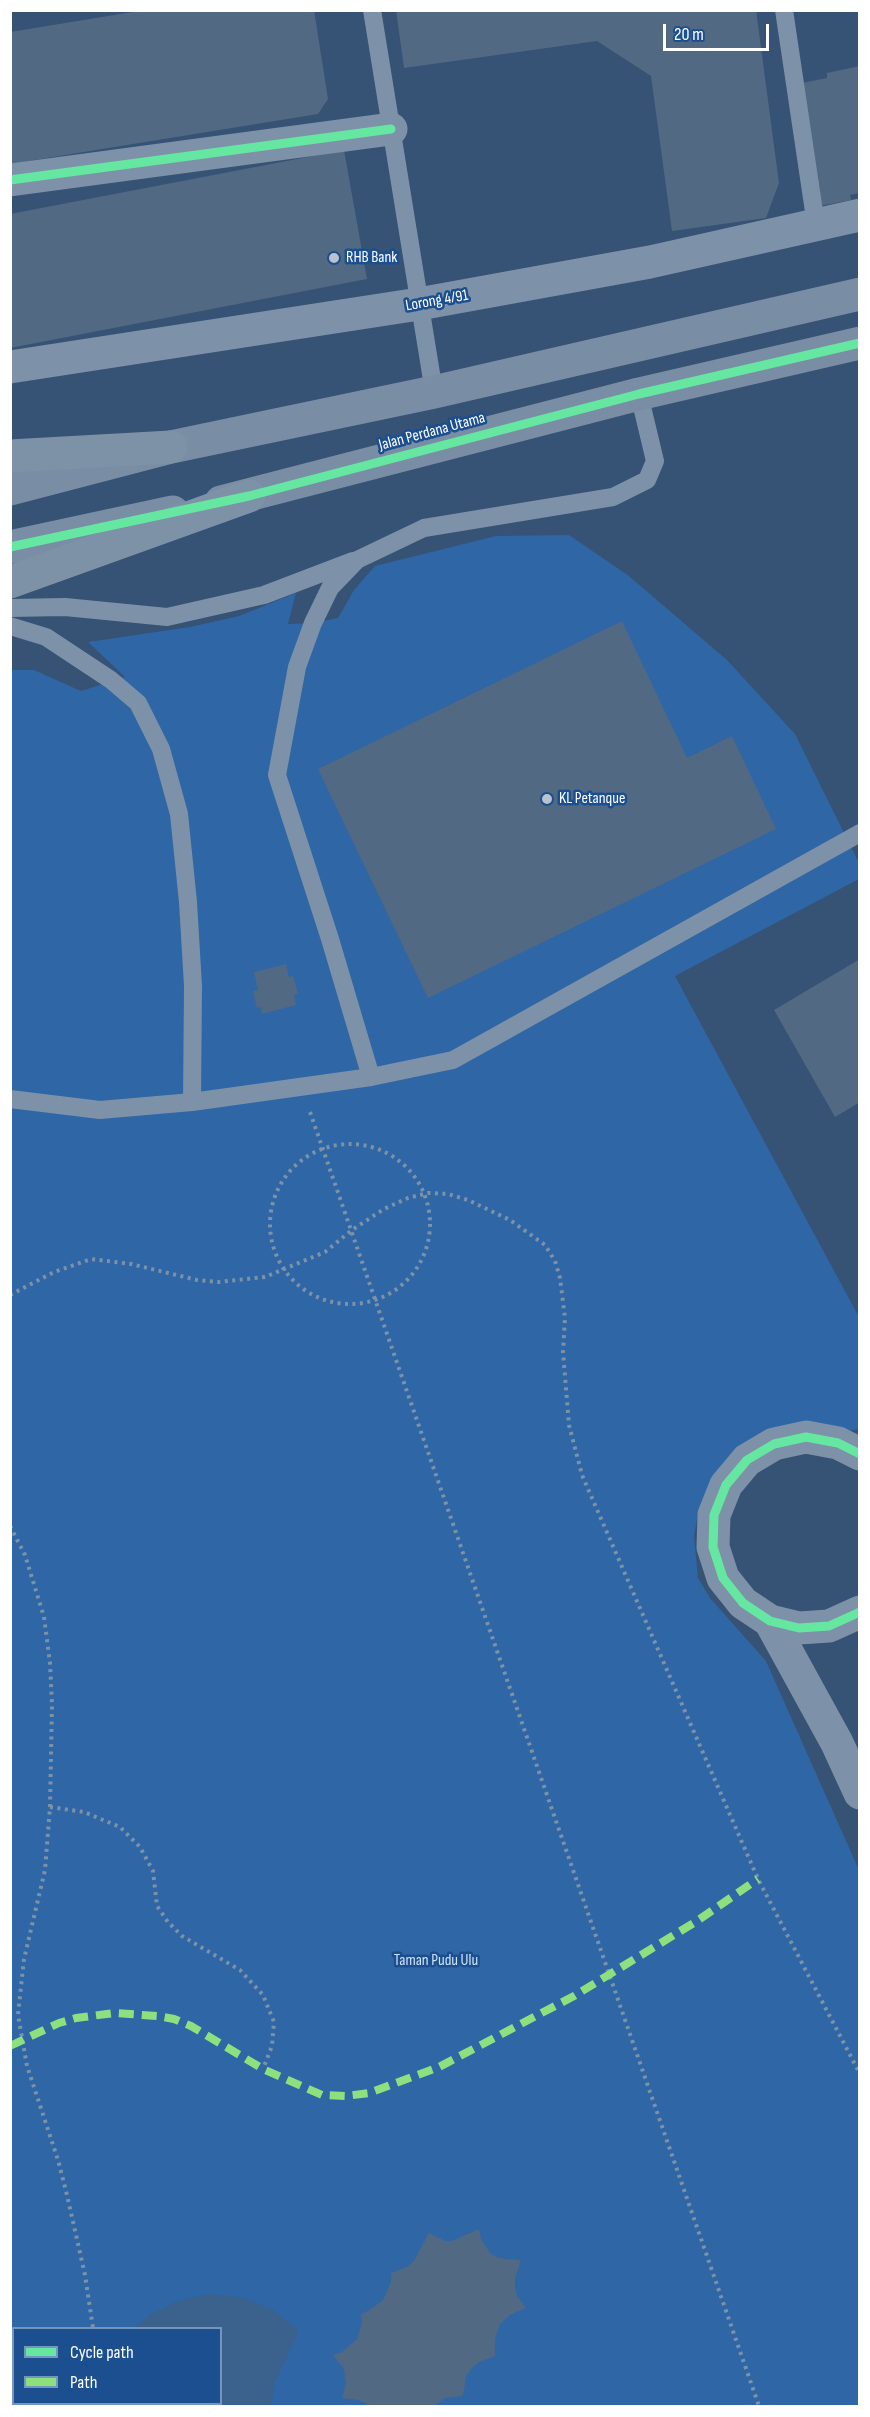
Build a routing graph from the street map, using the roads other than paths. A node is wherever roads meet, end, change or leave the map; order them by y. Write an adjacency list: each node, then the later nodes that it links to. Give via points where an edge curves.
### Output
1 (372, 10): 3 (lane)
2 (784, 10): 6 (lane)
3 (391, 129): 4 (street); 8 (lane)
4 (10, 180)
5 (860, 215): 6 (street, Lorong 4/91)
6 (816, 225): 8 (street, Lorong 4/91, via 650,262)
7 (860, 294): 11 (street)
8 (419, 304): 10 (street, Lorong 4/91); 11 (lane)
9 (860, 343): 12 (street, Jalan Perdana Utama)
10 (10, 367)
11 (434, 392): 13 (street)
12 (639, 394): 16 (street, Jalan Perdana Utama); 18 (lane, via 655,461 647,480 613,497 424,528)
13 (171, 447): 14 (highway); 15 (street)
14 (10, 456)
15 (10, 489)
16 (249, 496): 17 (street, Jalan Perdana Utama); 19 (highway)
17 (10, 547)
18 (357, 560): 20 (lane, via 264,596 167,617 65,607); 23 (lane, via 330,588 313,623 297,667 277,775)
19 (10, 582)
20 (10, 608)
21 (10, 626): 25 (lane, via 46,637 111,680 138,703 161,749 179,814 188,902 193,986)
22 (860, 833): 23 (lane, via 453,1060)
23 (371, 1077): 25 (lane)
24 (10, 1099): 25 (lane, via 100,1110)
25 (192, 1102)
26 (852, 1446): 28 (street, via 806,1437 774,1444 747,1460 726,1485 714,1515 713,1547 723,1578 743,1603)
27 (860, 1612): 28 (street, via 829,1626 799,1628)
28 (770, 1621): 29 (street)
29 (860, 1793)

